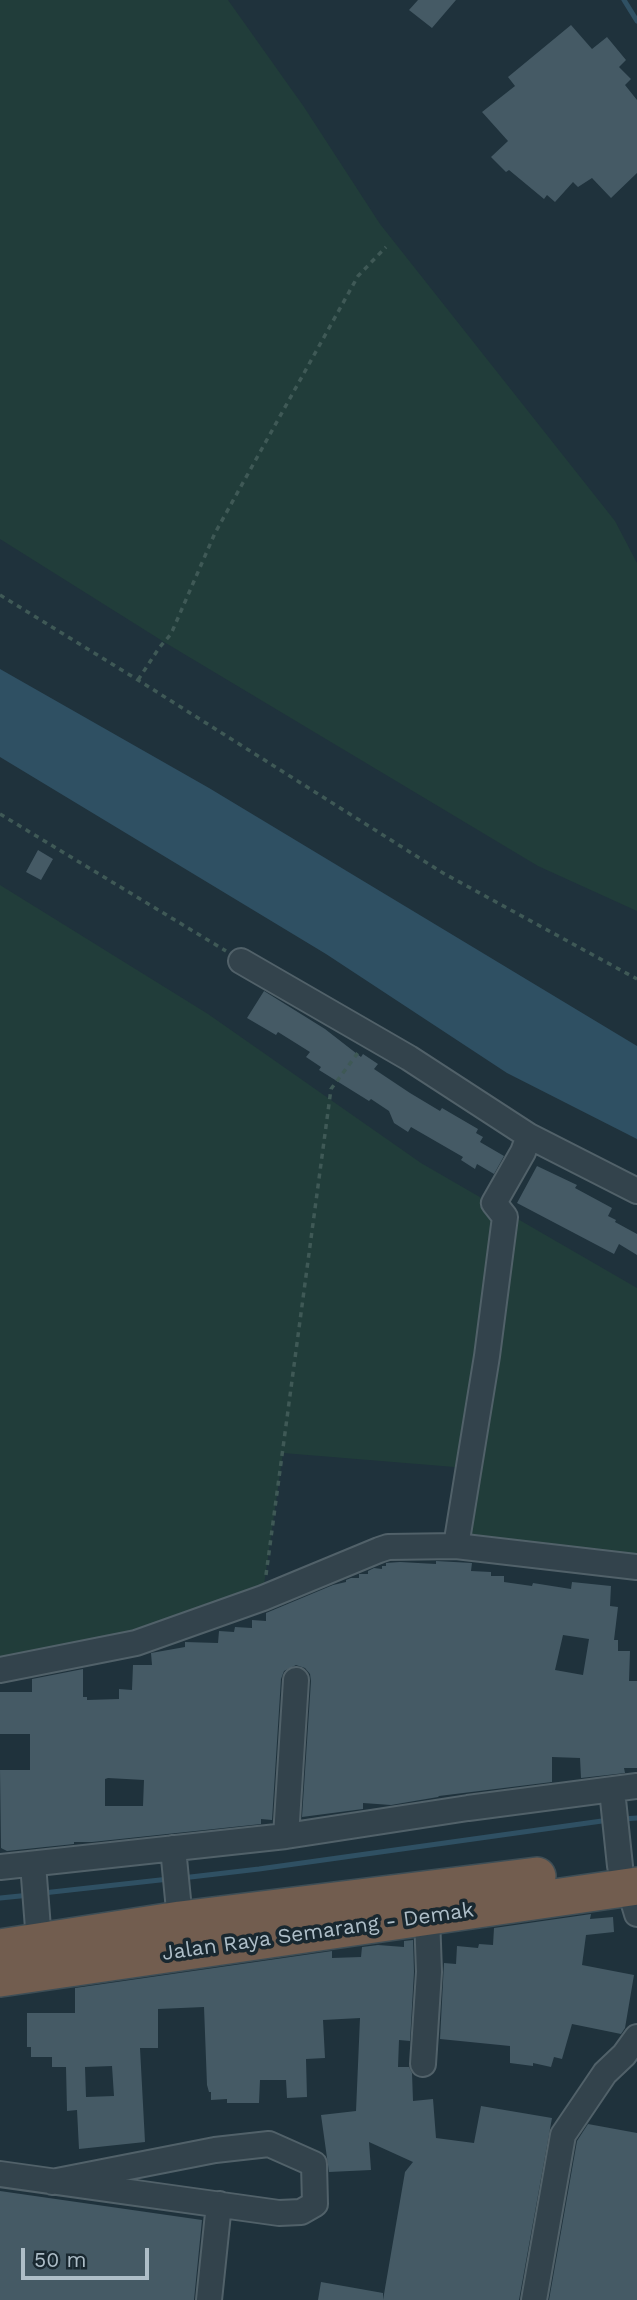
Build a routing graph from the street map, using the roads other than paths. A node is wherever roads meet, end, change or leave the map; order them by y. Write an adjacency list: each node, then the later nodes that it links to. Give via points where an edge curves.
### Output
1 (241, 961): 2 (street, via 409,1058)
2 (529, 1136): 3 (street); 4 (street, via 494,1203 505,1217)
3 (637, 1191)
4 (456, 1546): 5 (street); 6 (street, via 388,1547 136,1643)
5 (637, 1567)
6 (0, 1670)
7 (296, 1680): 10 (street)
8 (637, 1786): 9 (street)
9 (613, 1797): 10 (street, via 468,1808); 14 (street)
10 (286, 1836): 11 (street)
11 (174, 1855): 13 (street); 15 (street)
12 (0, 1867): 13 (street)
13 (34, 1869): 17 (street)
14 (630, 1877): 15 (highway, Jalan Raya Semarang - Demak, via 426,1888); 16 (highway, Jalan Raya Semarang - Demak)
15 (179, 1913): 17 (highway, Jalan Raya Semarang - Demak)
16 (427, 1916): 19 (highway, Jalan Raya Semarang - Demak); 21 (street, via 429,1972)
17 (39, 1931): 18 (highway, Jalan Raya Semarang - Demak)
18 (0, 1948)
19 (0, 1978)
20 (637, 2037): 26 (street, via 605,2073 563,2134)
21 (423, 2064)
22 (0, 2174): 23 (street)
23 (52, 2182): 24 (street); 24 (street, via 269,2144 314,2164 315,2204 301,2212)
24 (219, 2204): 25 (street)
25 (209, 2300)
26 (534, 2300)

